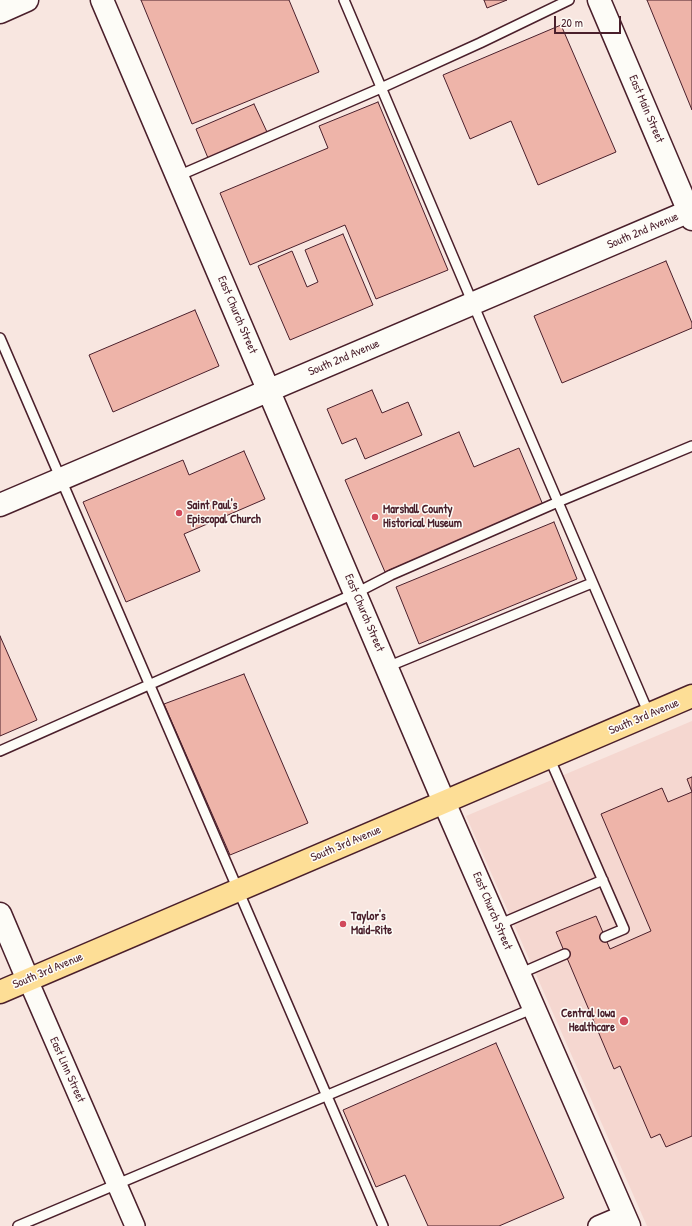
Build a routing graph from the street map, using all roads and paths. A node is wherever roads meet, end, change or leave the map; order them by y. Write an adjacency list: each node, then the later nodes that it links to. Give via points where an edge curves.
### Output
1 (27, 0): 6 (street)
2 (102, 0): 8 (street, East Church Street)
3 (344, 0): 7 (lane)
4 (569, 0): 7 (lane)
5 (600, 0): 9 (street, East Main Street)
6 (0, 12)
7 (381, 88): 8 (lane); 10 (lane)
8 (178, 176): 12 (street, East Church Street)
9 (691, 214): 10 (street, South 2nd Avenue)
10 (473, 304): 12 (street, South 2nd Avenue); 15 (lane)
11 (0, 338): 14 (lane)
12 (269, 390): 14 (street, South 2nd Avenue); 18 (street, East Church Street)
13 (692, 446): 15 (lane)
14 (61, 479): 16 (street, South 2nd Avenue); 20 (lane)
15 (558, 502): 17 (lane); 18 (lane, via 391,575)
16 (0, 505)
17 (592, 583): 19 (lane); 22 (lane)
18 (356, 593): 19 (street, East Church Street); 20 (lane)
19 (387, 667): 25 (street, East Church Street)
20 (150, 685): 23 (lane); 27 (lane)
21 (692, 696): 22 (main road, South 3rd Avenue)
22 (649, 715): 24 (main road, South 3rd Avenue)
23 (0, 751)
24 (549, 758): 25 (main road, South 3rd Avenue); 26 (lane)
25 (444, 802): 27 (main road, South 3rd Avenue); 29 (street, East Church Street)
26 (604, 880): 29 (lane); 30 (lane, via 624,929)
27 (238, 890): 33 (main road, South 3rd Avenue); 36 (lane)
28 (0, 914): 33 (street, East Linn Street)
29 (498, 925): 32 (street, East Church Street)
30 (604, 937)
31 (565, 954): 32 (lane)
32 (519, 974): 35 (street, East Church Street)
33 (28, 980): 34 (main road, South 3rd Avenue); 37 (street, East Linn Street)
34 (0, 992)
35 (534, 1008): 36 (lane); 38 (street, East Church Street)
36 (327, 1095): 37 (lane); 41 (lane)
37 (117, 1184): 39 (lane); 40 (street, East Linn Street)
38 (626, 1220): 42 (street)
39 (18, 1226)
40 (135, 1226)
41 (383, 1226)
42 (598, 1226)

